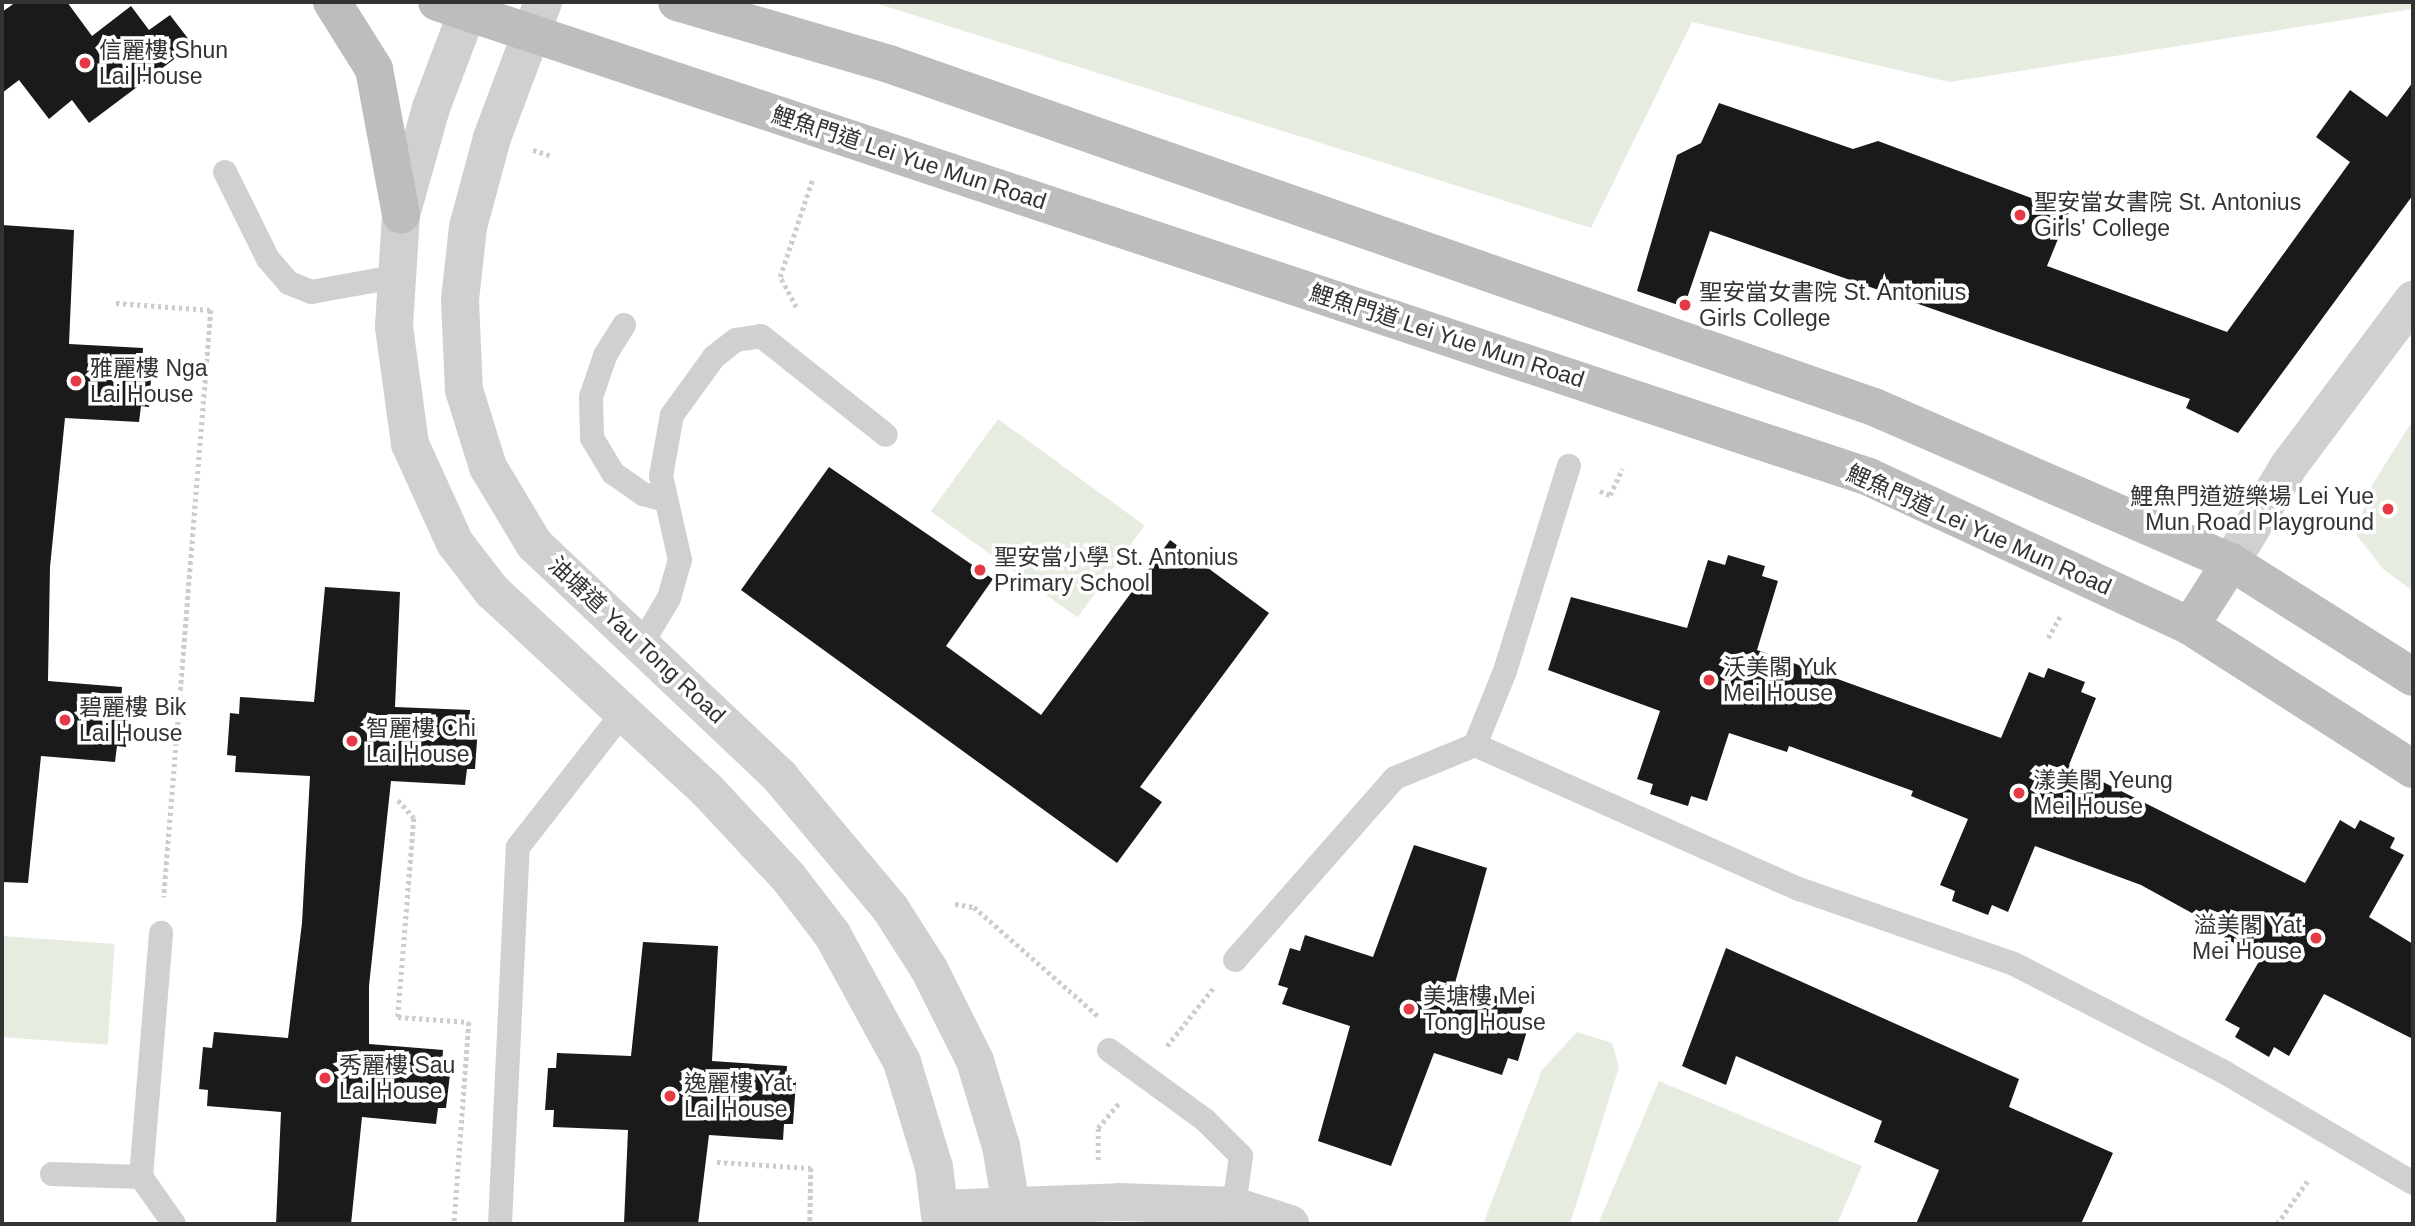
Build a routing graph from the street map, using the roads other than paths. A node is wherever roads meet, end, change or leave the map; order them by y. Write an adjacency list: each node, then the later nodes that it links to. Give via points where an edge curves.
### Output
1 (332, 2): 6 (main road, via 374,69)
2 (677, 2): 13 (main road, via 889,64 1874,407)
3 (458, 5): 4 (main road, 鯉魚門道 Lei Yue Mun Road); 6 (street)
4 (538, 17): 14 (main road, 鯉魚門道 Lei Yue Mun Road, via 1869,477); 15 (street, 油塘道 Yau Tong Road, via 492,138 468,227 460,300 464,390 488,467 508,507 534,544)
5 (225, 172): 7 (lane, via 268,259 289,284 311,292)
6 (401, 215): 7 (street)
7 (394, 277): 17 (street, via 400,393 410,444 455,543 492,591)
8 (2413, 300): 13 (street, via 2288,467)
9 (624, 325): 12 (lane, via 604,356 591,397 592,438 613,473 643,494)
10 (886, 435): 12 (lane, via 761,336 736,340 714,357 672,415 661,476)
11 (1569, 466): 18 (lane, via 1505,671)
12 (666, 500): 15 (lane, via 680,560 669,598)
13 (2231, 562): 14 (main road); 16 (main road)
14 (2190, 626): 19 (main road, 鯉魚門道 Lei Yue Mun Road)
15 (641, 645): 27 (street, 油塘道 Yau Tong Road, via 780,777 890,908 929,969 975,1061)
16 (2413, 677)
17 (622, 714): 28 (street, via 707,790 789,878 832,934 902,1062); 30 (lane, via 518,847)
18 (1475, 745): 21 (lane, via 1395,778); 25 (lane, via 1799,889 2014,964 2224,1072)
19 (2413, 769)
20 (161, 933): 24 (lane)
21 (1235, 960)
22 (1110, 1038): 26 (lane, via 1241,1156)
23 (52, 1174): 24 (lane)
24 (141, 1177): 29 (lane)
25 (2413, 1183)
26 (1234, 1206): 27 (street); 31 (street)
27 (1014, 1215): 28 (street)
28 (941, 1217)
29 (174, 1224)
30 (500, 1224)
31 (1290, 1224)

